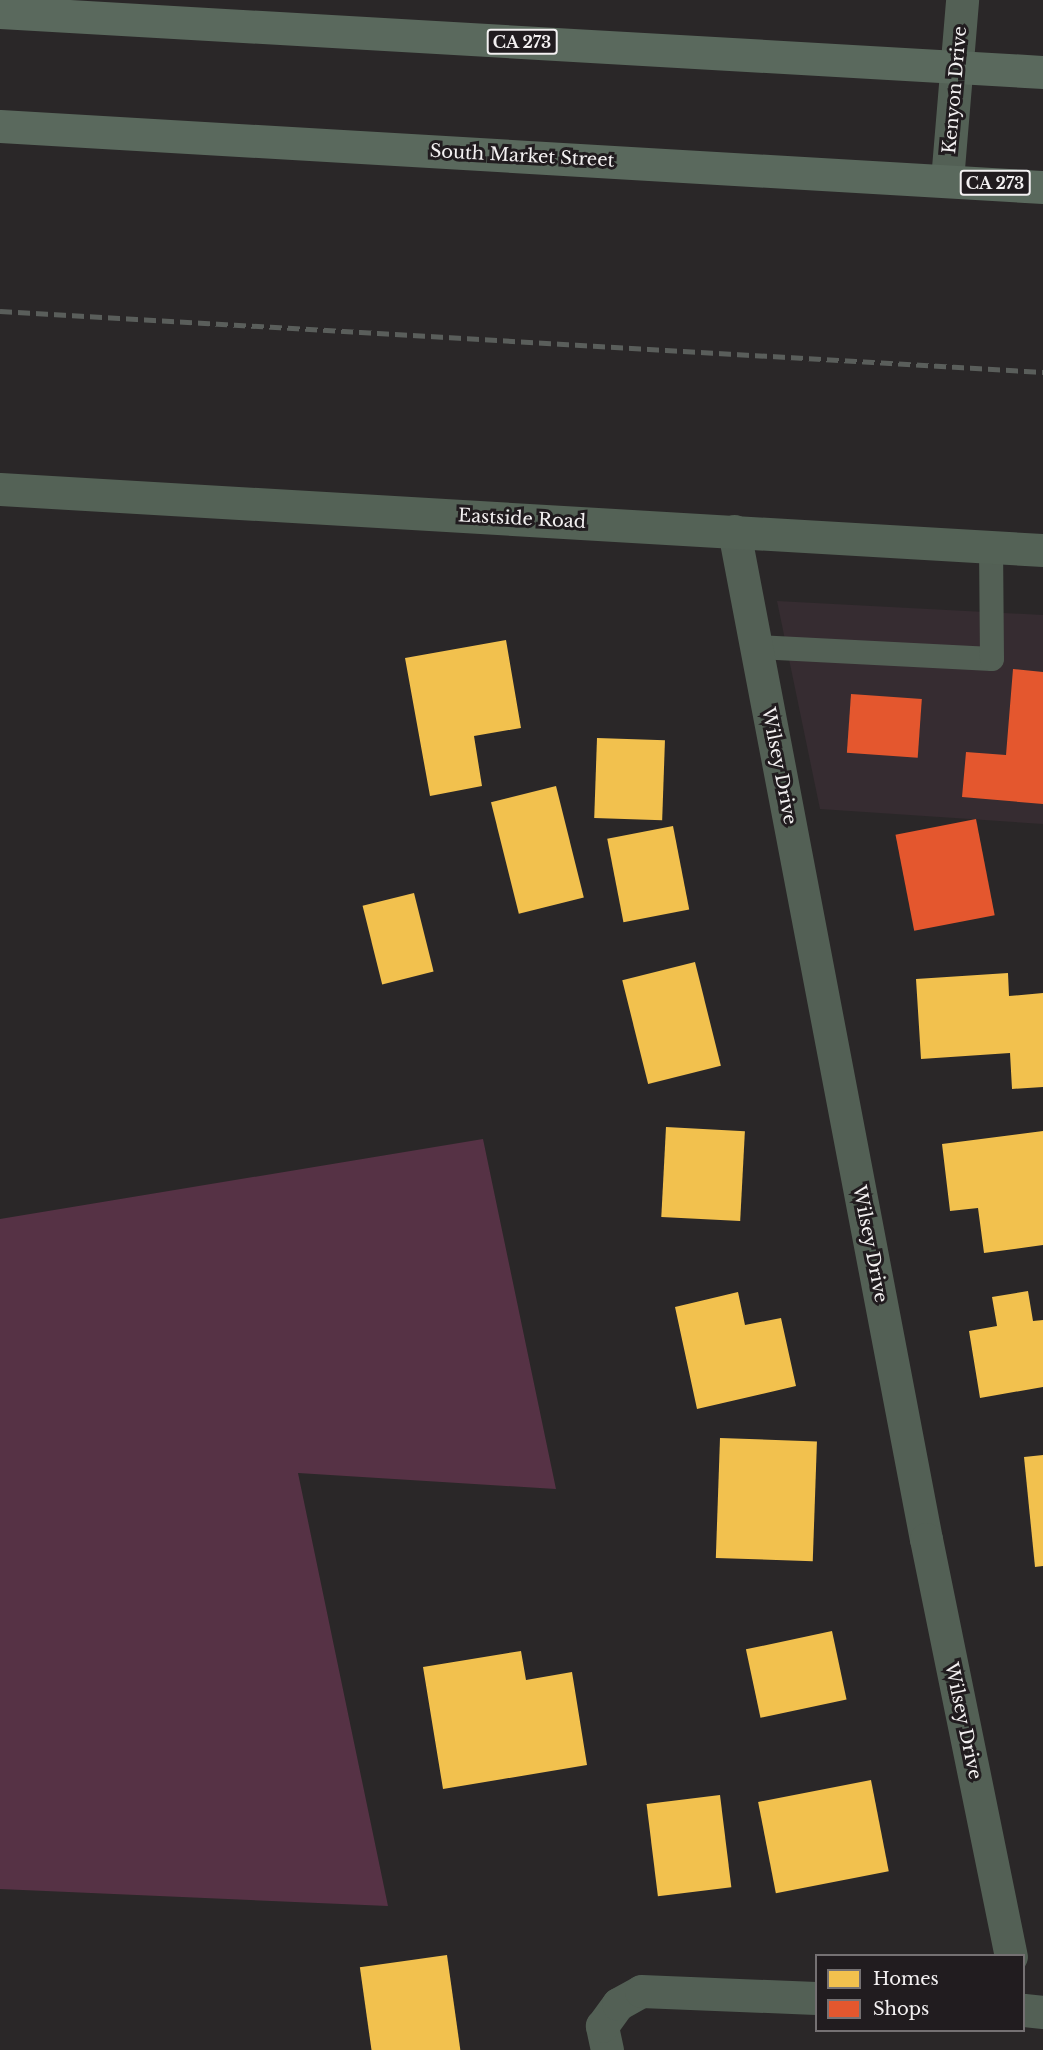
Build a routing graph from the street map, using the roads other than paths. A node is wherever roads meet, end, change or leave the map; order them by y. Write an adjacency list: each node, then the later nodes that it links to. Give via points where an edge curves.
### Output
1 (962, 0): 3 (street, Kenyon Drive)
2 (0, 12): 3 (main road, CA 273)
3 (958, 64): 4 (main road, CA 273); 6 (street, Kenyon Drive)
4 (1043, 72)
5 (0, 126): 6 (main road, South Market Street / CA 273)
6 (947, 180): 7 (main road, South Market Street / CA 273)
7 (1043, 186)
8 (0, 489): 9 (street, Eastside Road)
9 (734, 531): 10 (street, Eastside Road); 12 (street, Wilsey Drive)
10 (991, 547): 11 (street, Eastside Road); 12 (lane, via 992,659)
11 (1043, 550)
12 (756, 647): 13 (street, Wilsey Drive, via 926,1539)
13 (1011, 1954)
14 (815, 1998): 17 (street, via 641,1991 618,2004 602,2026)
15 (1025, 2010): 16 (street)
16 (1043, 2012)
17 (607, 2050)

